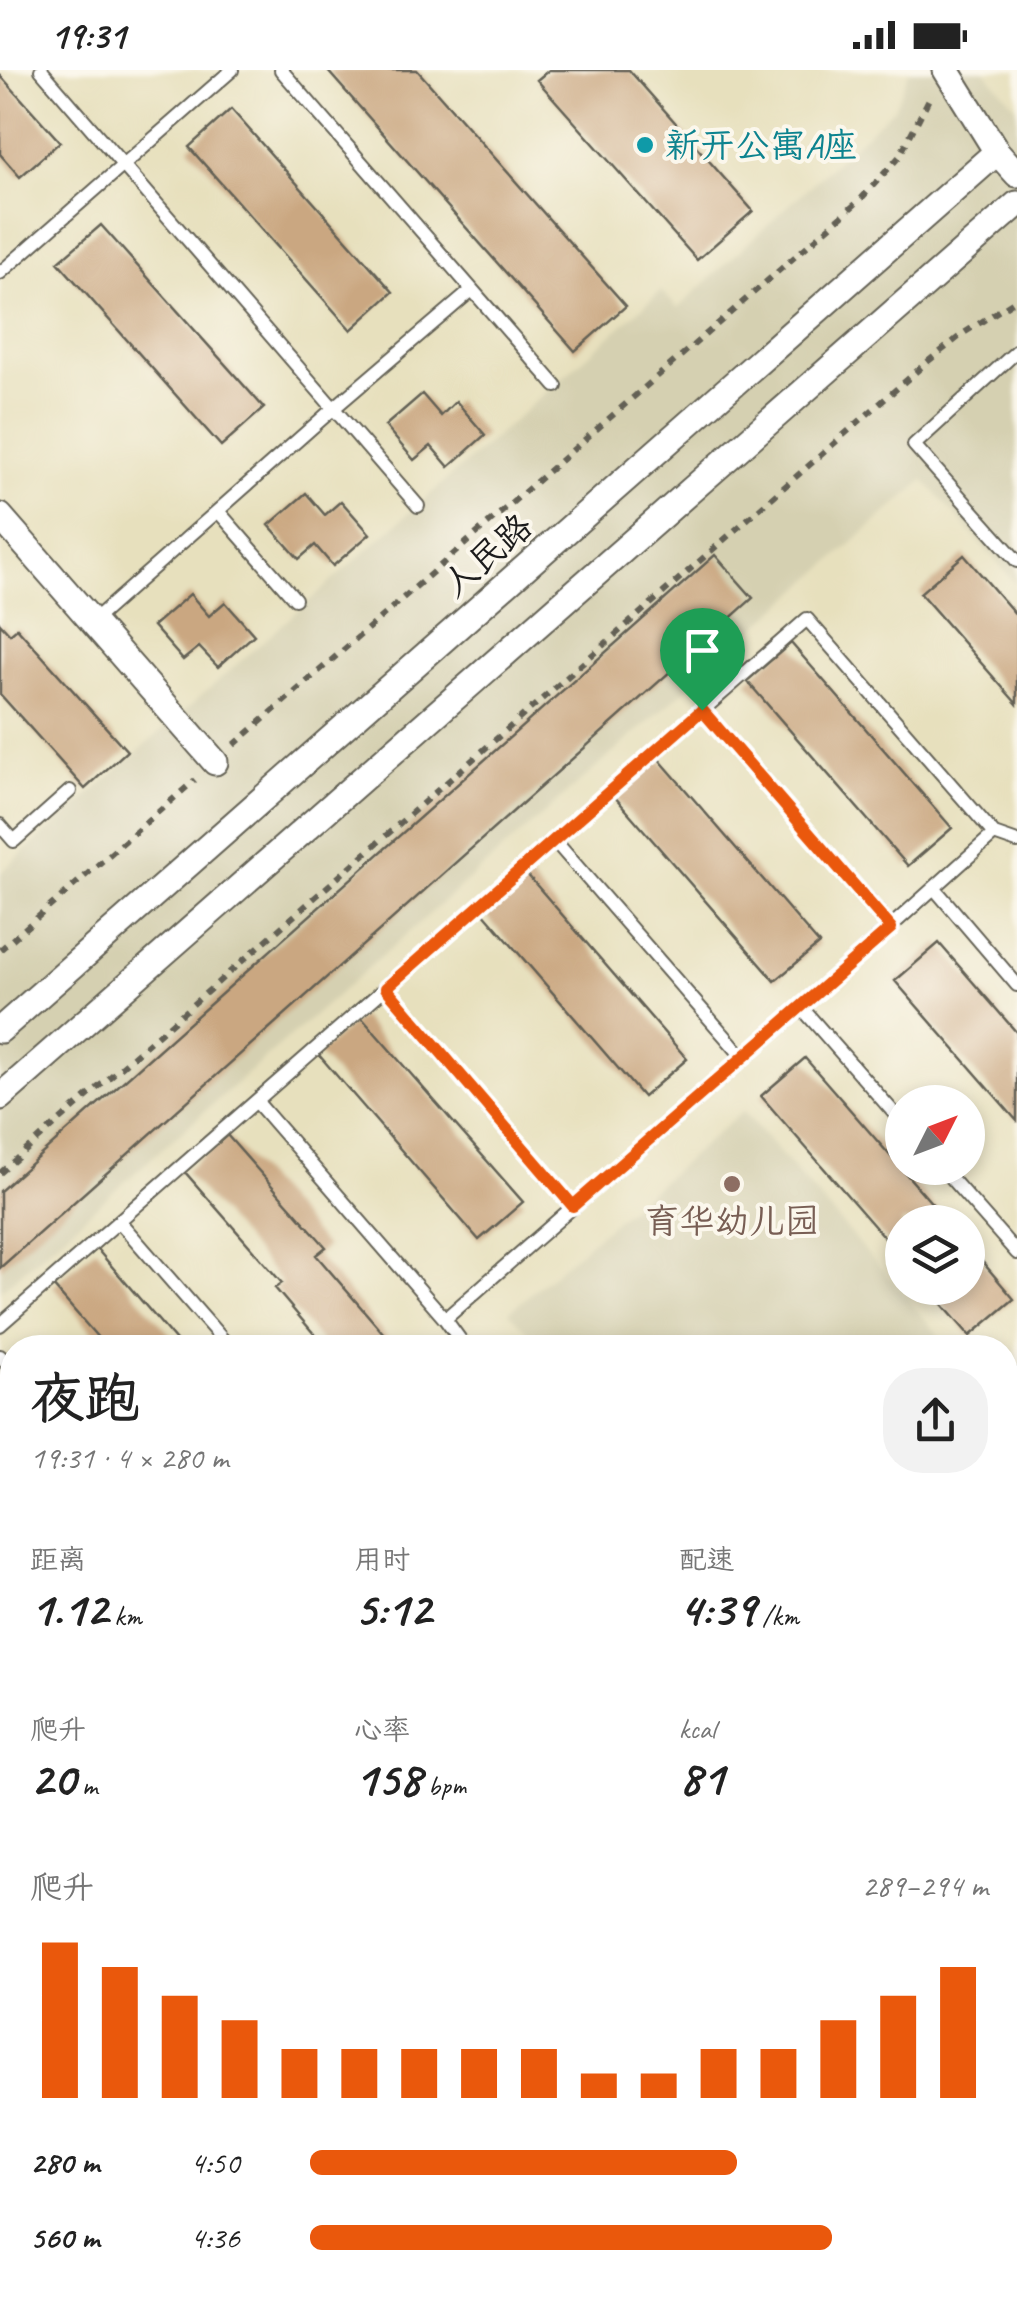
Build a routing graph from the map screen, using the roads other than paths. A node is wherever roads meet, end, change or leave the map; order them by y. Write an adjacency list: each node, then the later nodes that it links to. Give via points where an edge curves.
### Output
1 (41, 70): 6 (lane)
2 (232, 70): 6 (lane)
3 (281, 70): 10 (lane)
4 (942, 77): 5 (street)
5 (998, 152): 7 (street); 32 (street, 人民路)
6 (124, 165): 9 (lane); 13 (lane)
7 (1017, 174)
8 (1017, 204): 34 (street)
9 (0, 273)
10 (472, 290): 12 (lane); 13 (lane)
11 (1017, 351): 17 (lane, via 914,444)
12 (556, 386)
13 (334, 408): 14 (lane); 15 (lane)
14 (418, 506)
15 (218, 511): 18 (lane); 19 (lane)
16 (0, 516): 19 (street)
17 (1017, 561)
18 (295, 599)
19 (92, 622): 21 (street)
20 (702, 710): 24 (lane, via 807,618); 25 (lane); 28 (lane)
21 (214, 762)
22 (70, 791): 23 (lane, via 14,841)
23 (0, 825)
24 (994, 834): 26 (lane); 27 (lane)
25 (554, 840): 30 (lane); 33 (lane)
26 (1017, 842)
27 (934, 889): 28 (lane); 29 (lane)
28 (891, 928): 31 (lane)
29 (1017, 985)
30 (386, 988): 35 (lane); 38 (lane)
31 (801, 1007): 33 (lane); 36 (lane)
32 (0, 1030)
33 (743, 1057): 38 (lane)
34 (0, 1097)
35 (256, 1101): 39 (lane); 41 (lane)
36 (885, 1103)
37 (957, 1185): 40 (lane)
38 (573, 1206): 41 (lane)
39 (119, 1221): 42 (lane); 43 (lane)
40 (1017, 1253)
41 (445, 1319): 44 (lane)
42 (0, 1325)
43 (219, 1335)
44 (457, 1335)

